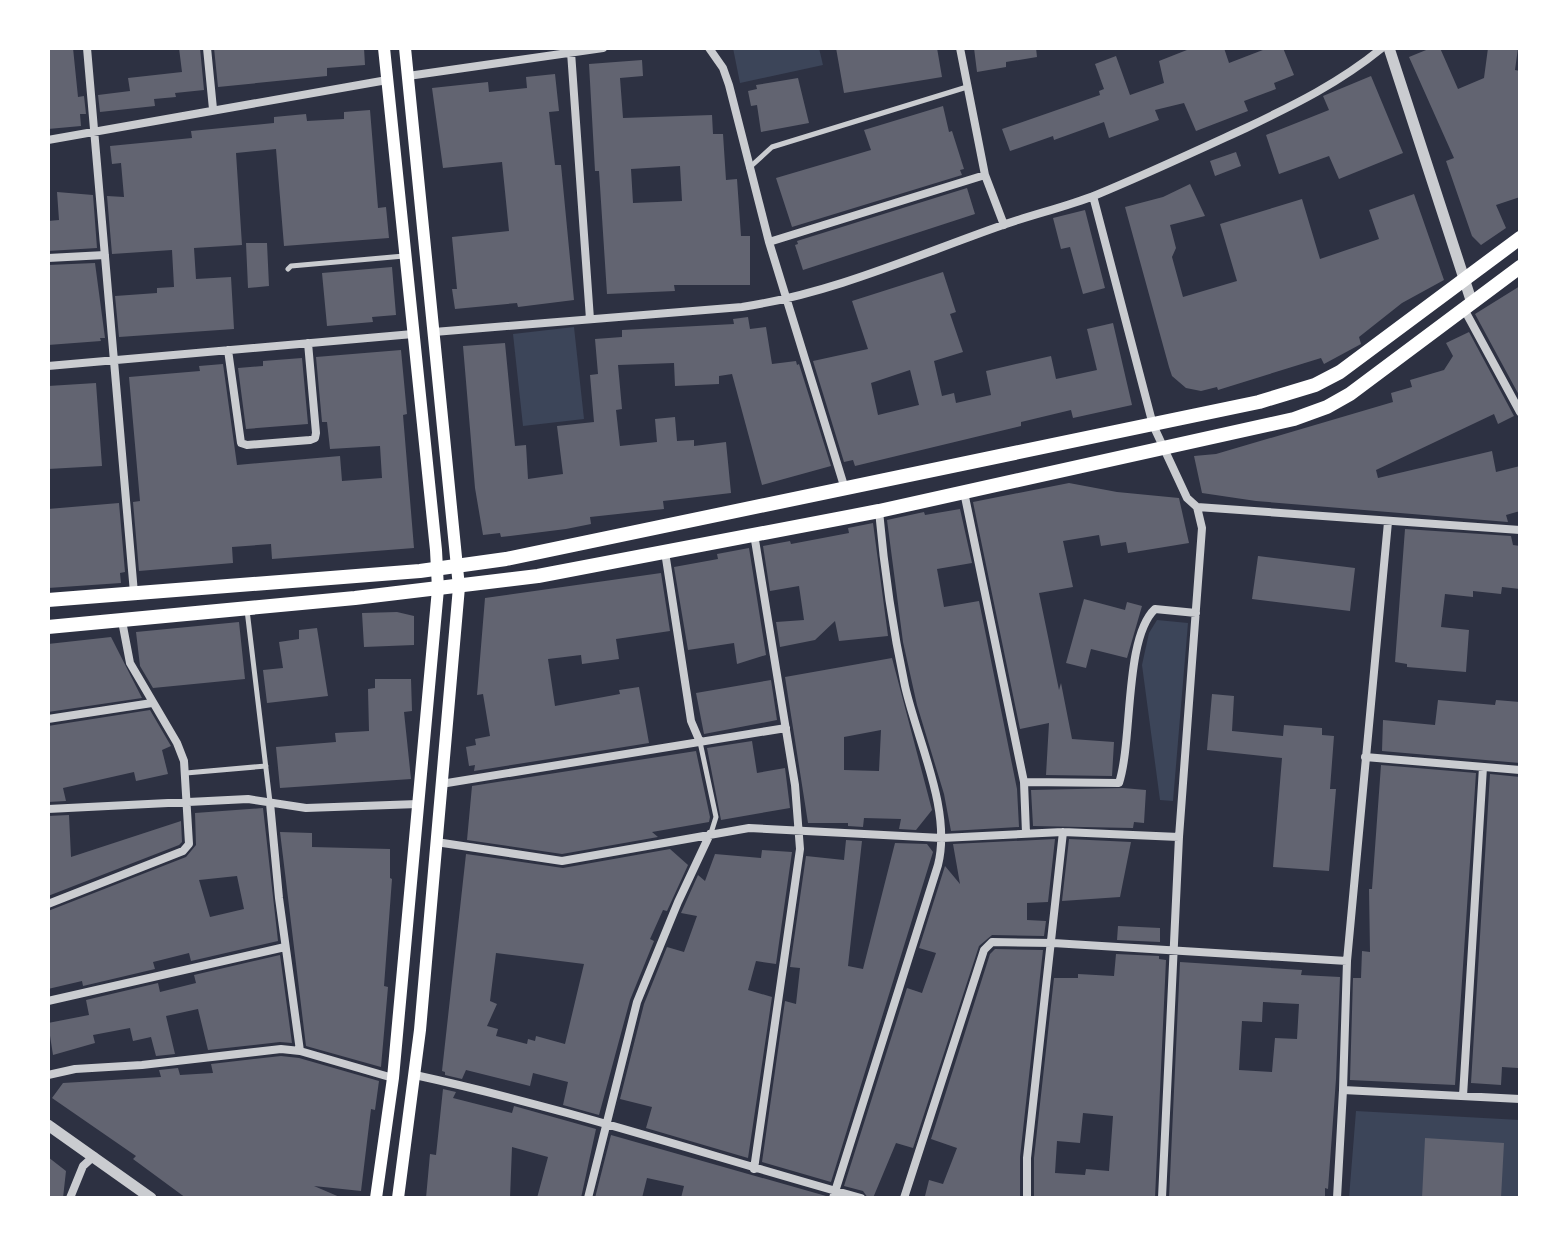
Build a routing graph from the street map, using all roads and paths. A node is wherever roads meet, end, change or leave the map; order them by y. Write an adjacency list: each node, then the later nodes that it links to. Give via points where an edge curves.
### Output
1 (87, 48): 15 (street)
2 (207, 48): 14 (street)
3 (384, 48): 12 (main road)
4 (405, 48): 11 (main road)
5 (603, 48): 10 (street)
6 (709, 48): 17 (street, via 729,85)
7 (960, 48): 13 (street)
8 (1382, 48): 19 (street, via 1322,91)
9 (1389, 48): 28 (street)
10 (571, 52): 11 (street); 31 (street)
11 (408, 76): 32 (main road)
12 (387, 80): 14 (street); 24 (main road)
13 (967, 87): 17 (lane, via 772,147); 18 (street)
14 (213, 109): 15 (street)
15 (95, 132): 16 (street); 23 (street)
16 (48, 140)
17 (749, 168): 22 (street)
18 (985, 175): 20 (street); 22 (street)
19 (1093, 196): 20 (street); 39 (street)
20 (1004, 225): 29 (street)
21 (1520, 238): 28 (main road)
22 (769, 242): 29 (street)
23 (105, 255): 25 (street); 36 (street)
24 (405, 256): 27 (lane); 33 (main road)
25 (48, 258)
26 (1520, 267): 30 (main road)
27 (288, 269)
28 (1464, 281): 30 (street); 39 (main road, via 1328,379 1259,402)
29 (787, 300): 31 (street); 41 (street)
30 (1468, 306): 38 (street); 40 (main road, via 1327,407)
31 (590, 319): 32 (street)
32 (434, 332): 49 (main road)
33 (413, 334): 34 (street); 50 (main road)
34 (308, 343): 35 (street); 35 (street, via 316,433 310,440 241,443)
35 (228, 350): 36 (street)
36 (115, 361): 37 (street); 53 (street)
37 (48, 366)
38 (1520, 412)
39 (1153, 425): 40 (street); 41 (main road)
40 (1163, 449): 42 (main road); 43 (street, via 1187,498)
41 (845, 489): 49 (main road, via 571,548)
42 (964, 492): 44 (main road); 68 (street)
43 (1197, 507): 45 (street); 56 (street, via 1202,538)
44 (879, 511): 47 (main road); 79 (street, via 899,660)
45 (1388, 522): 46 (street); 63 (street)
46 (1520, 530)
47 (754, 534): 48 (main road); 61 (street)
48 (665, 552): 51 (main road); 62 (street, via 691,721)
49 (458, 566): 50 (main road); 51 (main road)
50 (437, 569): 52 (main road); 53 (main road)
51 (459, 587): 52 (main road); 69 (main road)
52 (438, 589): 55 (main road); 72 (main road)
53 (134, 593): 54 (main road)
54 (48, 600)
55 (247, 609): 57 (main road); 64 (lane)
56 (1196, 613): 68 (street, via 1155,609 1145,618 1132,672 1119,783); 78 (street)
57 (122, 621): 58 (main road); 59 (street, via 130,663)
58 (48, 627)
59 (152, 703): 60 (street); 67 (street, via 181,751)
60 (48, 719)
61 (786, 728): 62 (street); 74 (street)
62 (700, 742): 69 (street); 77 (lane, via 716,817)
63 (1365, 757): 65 (street); 85 (street)
64 (266, 766): 67 (lane); 71 (lane)
65 (1483, 767): 66 (street); 92 (street)
66 (1520, 770)
67 (185, 773): 70 (street)
68 (1024, 782): 76 (street)
69 (441, 784): 80 (main road)
70 (186, 801): 71 (street); 73 (street); 81 (street, via 185,850)
71 (270, 803): 72 (street, via 306,808); 83 (street)
72 (418, 804): 90 (main road)
73 (48, 809)
74 (800, 831): 77 (street, via 749,828); 79 (street); 97 (street)
75 (1063, 832): 76 (street); 78 (street); 82 (street)
76 (1026, 833): 79 (street)
77 (710, 834): 80 (street, via 562,861); 94 (street, via 637,1002)
78 (1179, 837): 84 (street)
79 (942, 838): 98 (street, via 938,865)
80 (436, 842): 89 (main road)
81 (48, 904)
82 (1053, 943): 84 (street); 105 (street, via 997,941 984,950); 106 (street, via 1027,1158)
83 (285, 947): 86 (street); 87 (street)
84 (1175, 951): 85 (street); 107 (street)
85 (1347, 961): 91 (street)
86 (48, 1001)
87 (300, 1051): 88 (street, via 274,1049); 90 (street)
88 (48, 1075)
89 (415, 1075): 94 (street); 102 (main road)
90 (393, 1078): 101 (main road)
91 (1343, 1090): 92 (street); 108 (street)
92 (1463, 1096): 93 (street)
93 (1520, 1099)
94 (605, 1124): 97 (street); 103 (street)
95 (48, 1125): 96 (street)
96 (94, 1156): 99 (street, via 83,1166); 100 (street)
97 (754, 1169): 98 (street)
98 (834, 1194): 104 (street)
99 (70, 1198)
100 (151, 1198)
101 (376, 1198)
102 (398, 1198)
103 (588, 1198)
104 (861, 1198)
105 (904, 1198)
106 (1027, 1198)
107 (1162, 1198)
108 (1337, 1198)

